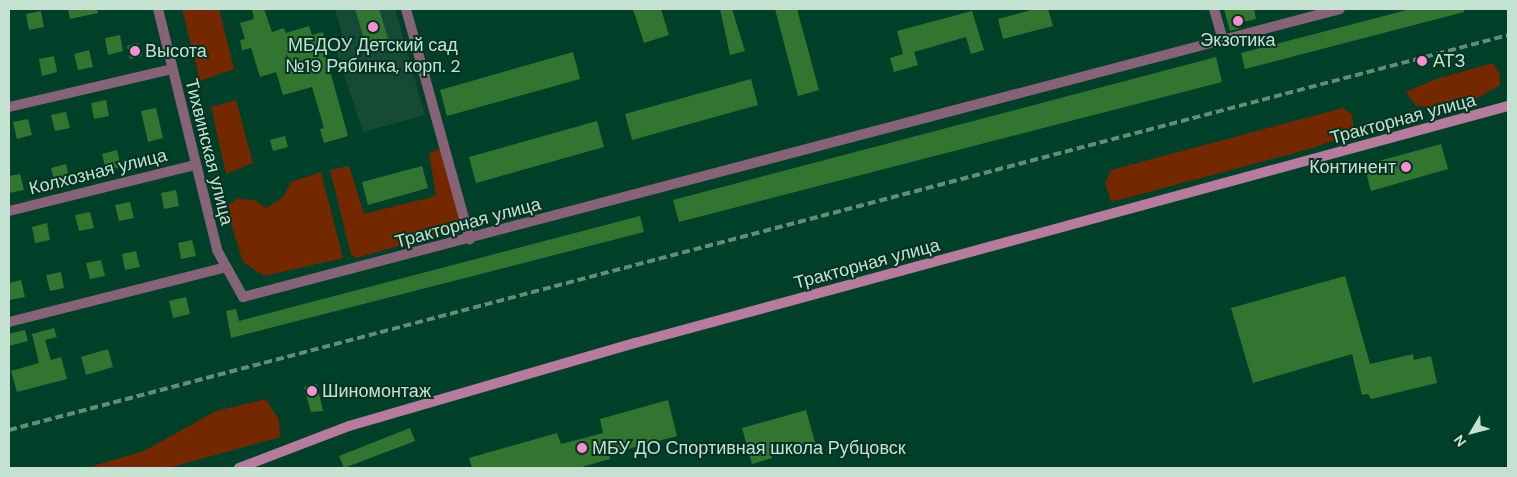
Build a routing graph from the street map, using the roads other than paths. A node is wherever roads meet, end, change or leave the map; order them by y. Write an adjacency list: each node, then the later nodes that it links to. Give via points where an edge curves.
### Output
1 (158, 9): 6 (street, Тихвинская улица)
2 (406, 9): 11 (street)
3 (1214, 9): 5 (street)
4 (1340, 9): 5 (street, Тракторная улица)
5 (1223, 41): 11 (street, Тракторная улица)
6 (172, 68): 8 (street); 9 (street, Тихвинская улица)
7 (1508, 106): 15 (street, Тракторная улица, via 634,343 349,426)
8 (9, 107)
9 (195, 165): 10 (street, Колхозная улица); 12 (street, Тихвинская улица, via 216,250)
10 (9, 211)
11 (470, 239): 13 (street, Тракторная улица)
12 (226, 267): 13 (street, Тихвинская улица); 14 (street)
13 (243, 297)
14 (9, 322)
15 (239, 468)

